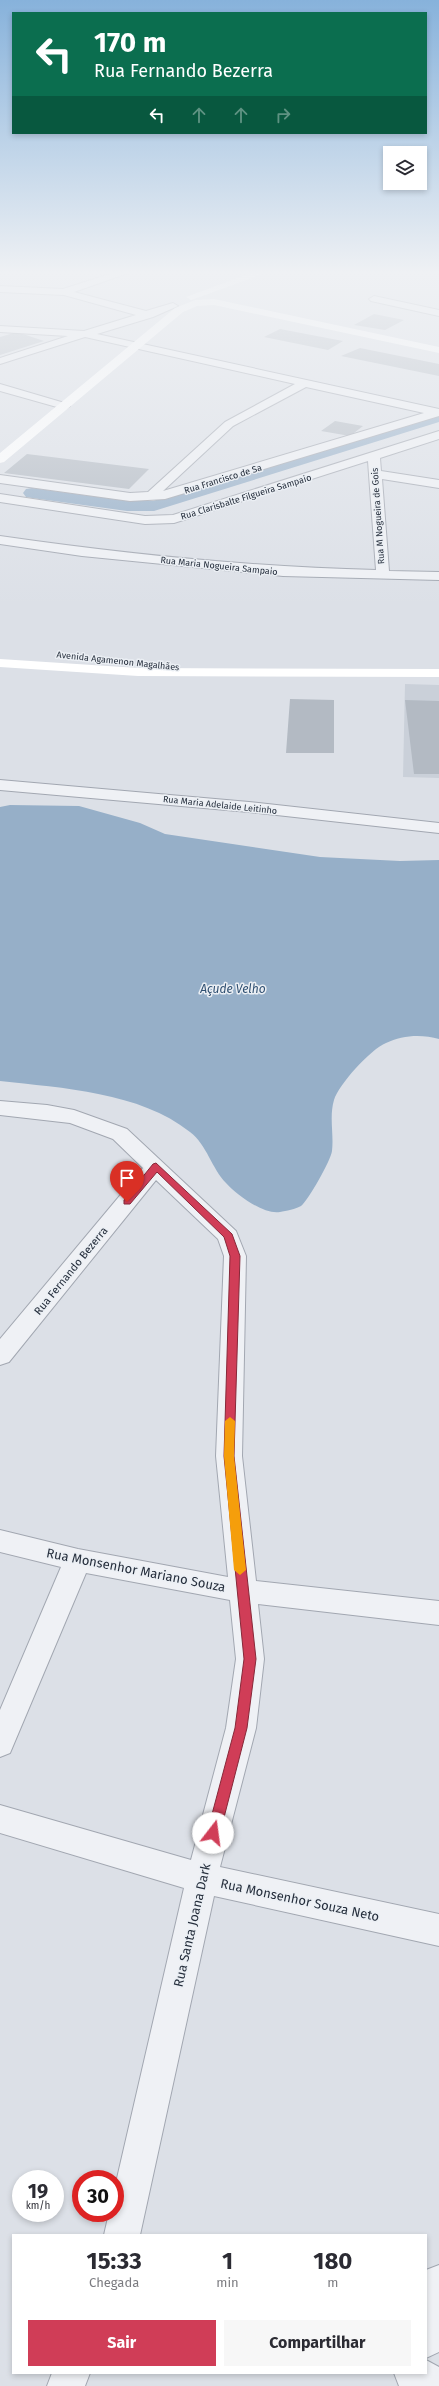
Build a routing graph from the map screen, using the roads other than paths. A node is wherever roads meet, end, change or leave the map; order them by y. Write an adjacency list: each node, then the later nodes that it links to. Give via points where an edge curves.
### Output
1 (91, 383): 4 (main road)
2 (303, 384): 5 (street); 12 (street, via 229,424)
3 (0, 387): 4 (street)
4 (64, 406): 8 (main road)
5 (438, 412): 12 (street, Rua Francisco de Sa, via 175,493)
6 (439, 435): 7 (street, Rua Clarisbalte Filgueira Sampaio)
7 (374, 457): 9 (street, Rua M Nogueira de Gois); 13 (street, Rua Clarisbalte Filgueira Sampaio, via 174,519 145,520)
8 (0, 458)
9 (375, 474): 11 (street); 15 (street, Rua M Nogueira de Gois)
10 (0, 479): 12 (street, Rua Francisco de Sa, via 130,497)
11 (439, 484)
12 (150, 497)
13 (0, 498)
14 (0, 540): 15 (street, Rua Maria Nogueira Sampaio, via 275,571)
15 (383, 575): 16 (street, Rua Maria Nogueira Sampaio)
16 (439, 576)
17 (7, 649): 18 (main road, Avenida Agamenon Magalhães)
18 (22, 659): 19 (main road, Avenida Agamenon Magalhães, via 138,672)
19 (439, 673)
20 (0, 785): 21 (street, Rua Maria Adelaide Leitinho, via 250,807)
21 (439, 828)
22 (0, 1108): 23 (street, Rua Santa Joana Dark, via 47,1112 94,1123 120,1134)
23 (156, 1166): 24 (street, Rua Fernando Bezerra); 27 (street, Rua Santa Joana Dark, via 228,1236 235,1256 229,1456)
24 (0, 1356)
25 (0, 1541): 26 (street, Rua Monsenhor Mariano Souza)
26 (78, 1560): 27 (street, Rua Monsenhor Mariano Souza); 29 (street)
27 (242, 1591): 28 (street, Rua Monsenhor Mariano Souza); 31 (street, Rua Santa Joana Dark, via 250,1659 241,1728)
28 (439, 1613)
29 (0, 1744)
30 (0, 1819): 31 (street, Rua Monsenhor Souza Neto)
31 (202, 1878): 32 (street, Rua Monsenhor Souza Neto); 33 (street, Rua Santa Joana Dark)
32 (439, 1930)
33 (126, 2234)
34 (439, 2283): 35 (street)
35 (427, 2334)
36 (71, 2374): 37 (street)
37 (66, 2386)

